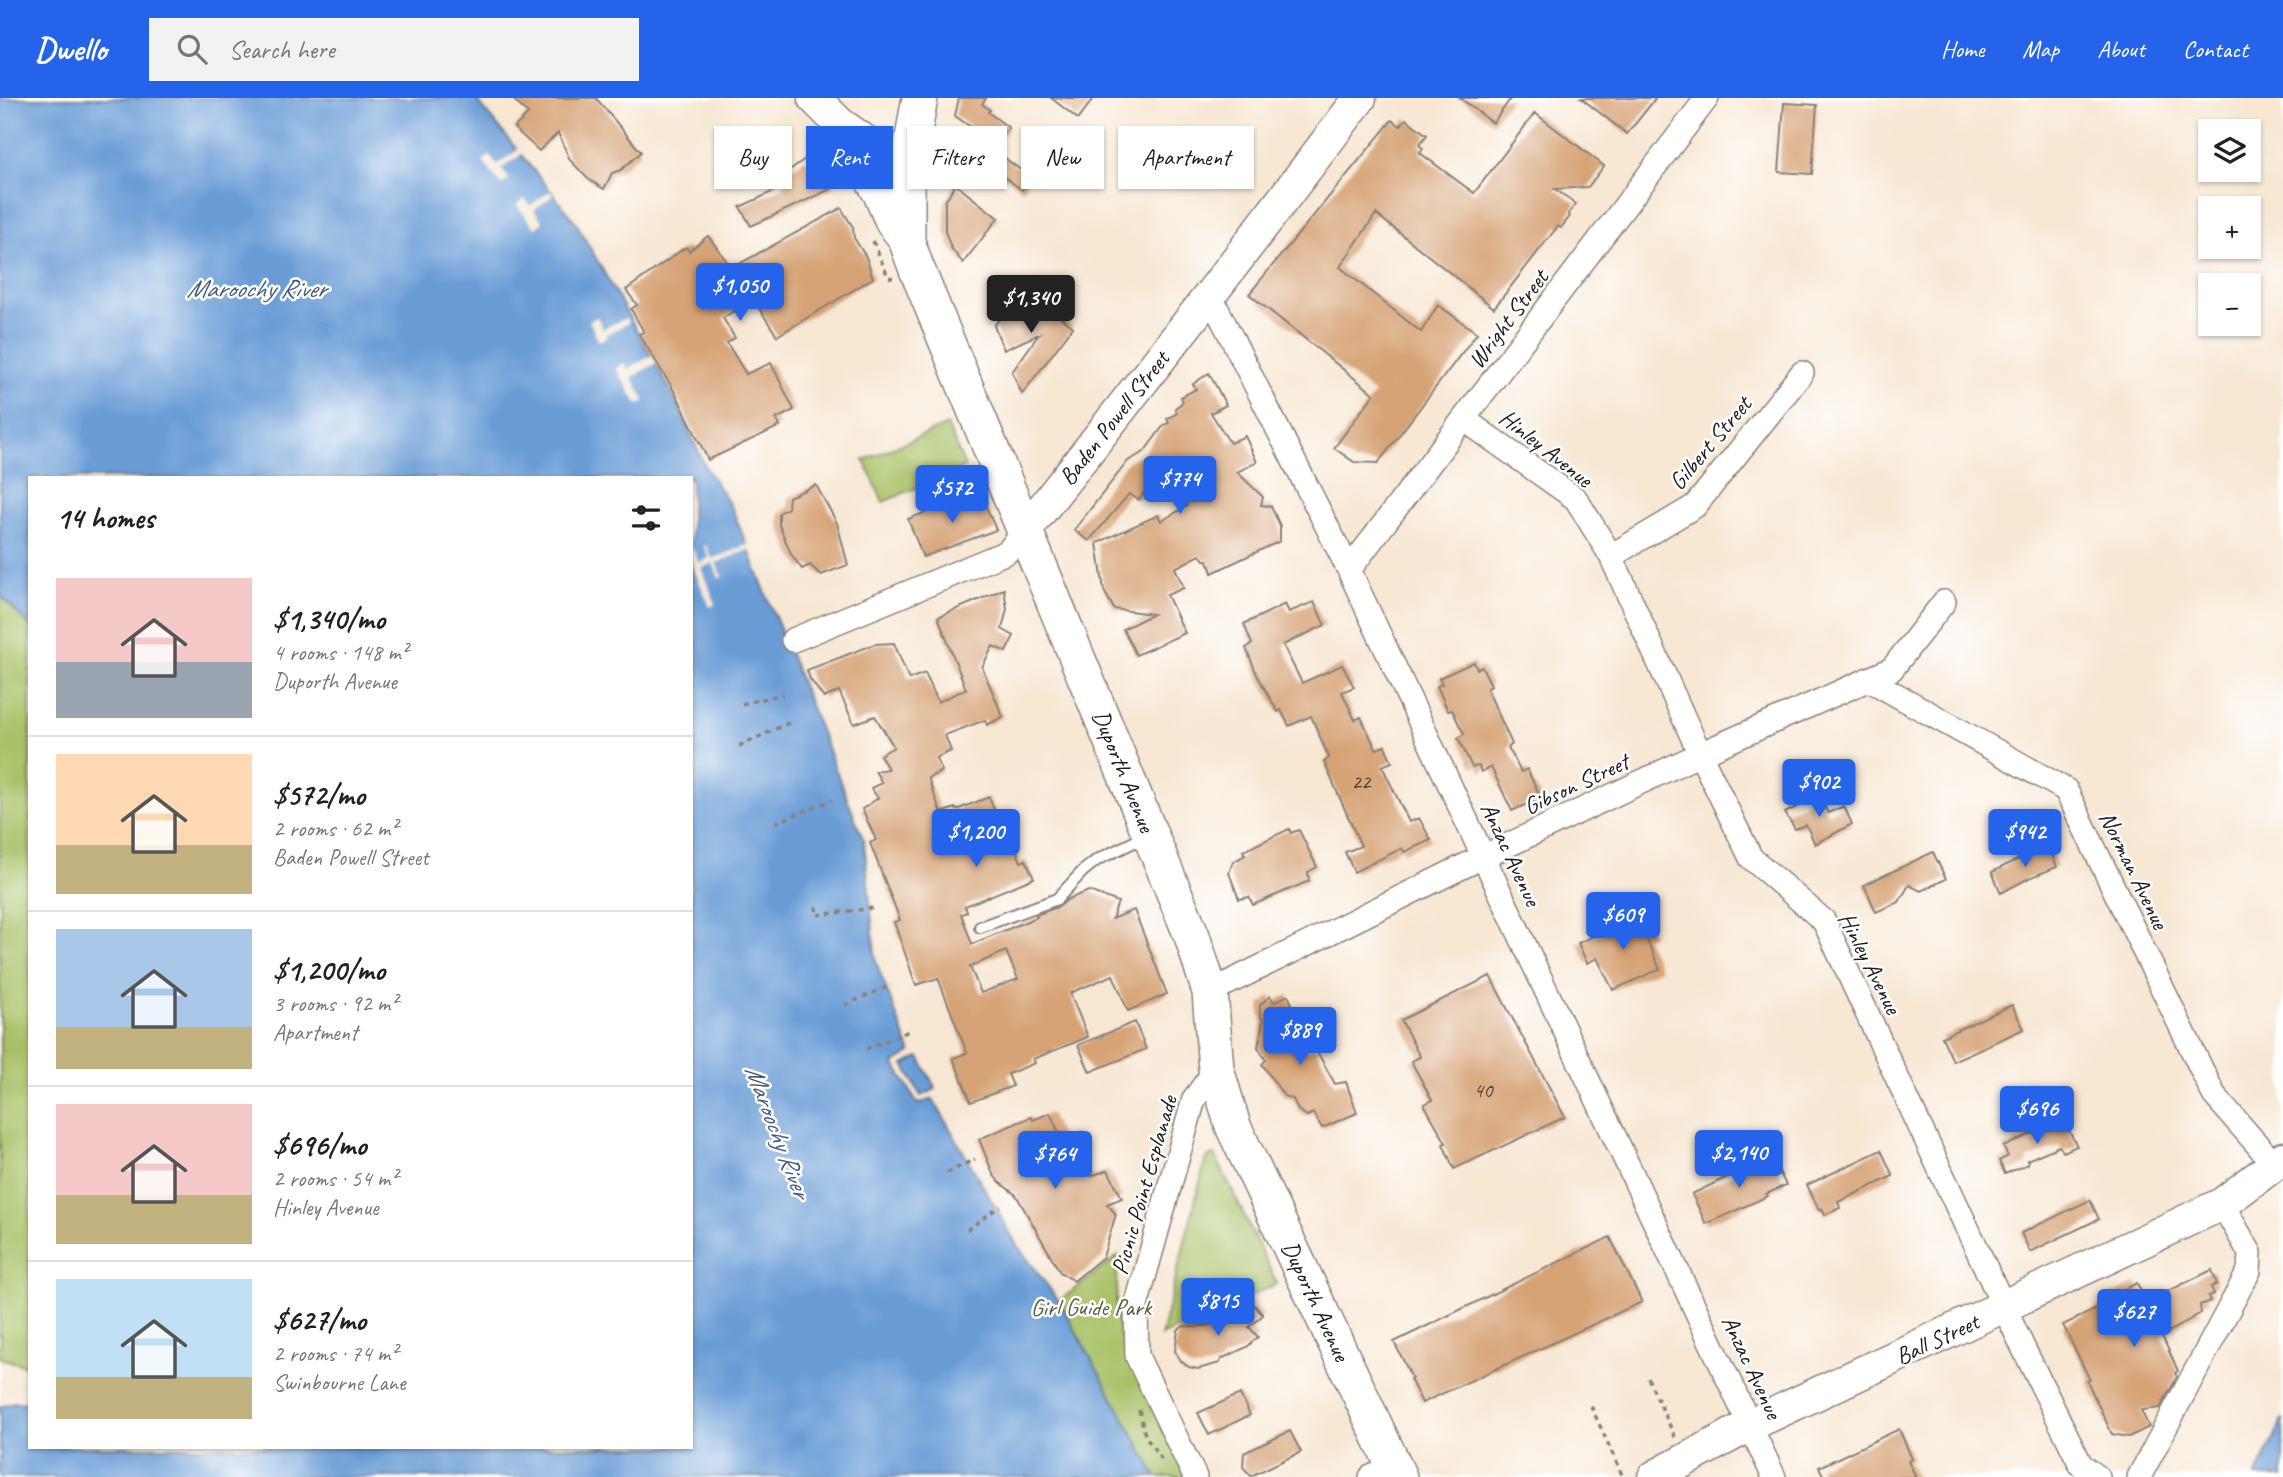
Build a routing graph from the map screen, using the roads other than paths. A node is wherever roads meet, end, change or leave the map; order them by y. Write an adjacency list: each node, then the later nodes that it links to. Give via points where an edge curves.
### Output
1 (814, 98): 5 (street)
2 (920, 98): 6 (main road, Duporth Avenue)
3 (1360, 98): 10 (street, Baden Powell Street)
4 (1707, 98): 12 (street, Wright Street)
5 (839, 123): 7 (street); 9 (street, via 892,223)
6 (915, 126)
7 (907, 171)
8 (907, 189): 9 (main road, Duporth Avenue)
9 (907, 242): 13 (main road, Duporth Avenue)
10 (1210, 295): 13 (street, Baden Powell Street); 15 (street, Anzac Avenue)
11 (1802, 373): 14 (street, Gilbert Street, via 1695,506)
12 (1465, 420): 14 (street, Hinley Avenue, via 1576,499); 15 (street, Wright Street)
13 (1025, 531): 17 (street, Baden Powell Street, via 1007,552); 20 (main road, Duporth Avenue)
14 (1611, 556): 19 (street, Hinley Avenue)
15 (1349, 570): 21 (street, Anzac Avenue)
16 (1944, 602): 18 (street, Gibson Street, via 1892,669)
17 (793, 640)
18 (1868, 679): 19 (street, Gibson Street); 25 (street, Norman Avenue, via 2066,790 2214,1095)
19 (1700, 754): 21 (street, Gibson Street); 27 (street, Hinley Avenue, via 1751,858 1824,921)
20 (1150, 834): 22 (lane, via 1097,860 1057,900); 23 (main road, Duporth Avenue)
21 (1483, 857): 23 (street, Gibson Street); 28 (street, Anzac Avenue)
22 (980, 927)
23 (1210, 992): 24 (main road, Duporth Avenue)
24 (1216, 1069): 29 (main road, Duporth Avenue, via 1233,1126); 30 (street, Picnic Point Esplanade, via 1194,1099 1136,1306 1137,1356)
25 (2279, 1162): 26 (street, Ball Street)
26 (2222, 1204): 27 (street, Ball Street); 34 (street, via 2250,1254 2249,1271)
27 (2005, 1307): 28 (street, Ball Street); 33 (street, Hinley Avenue, via 2081,1465)
28 (1750, 1425): 31 (street, Ball Street); 32 (street, Anzac Avenue)
29 (1388, 1473)
30 (1195, 1477)
31 (1654, 1477)
32 (1774, 1477)
33 (2098, 1477)
34 (2139, 1477)

